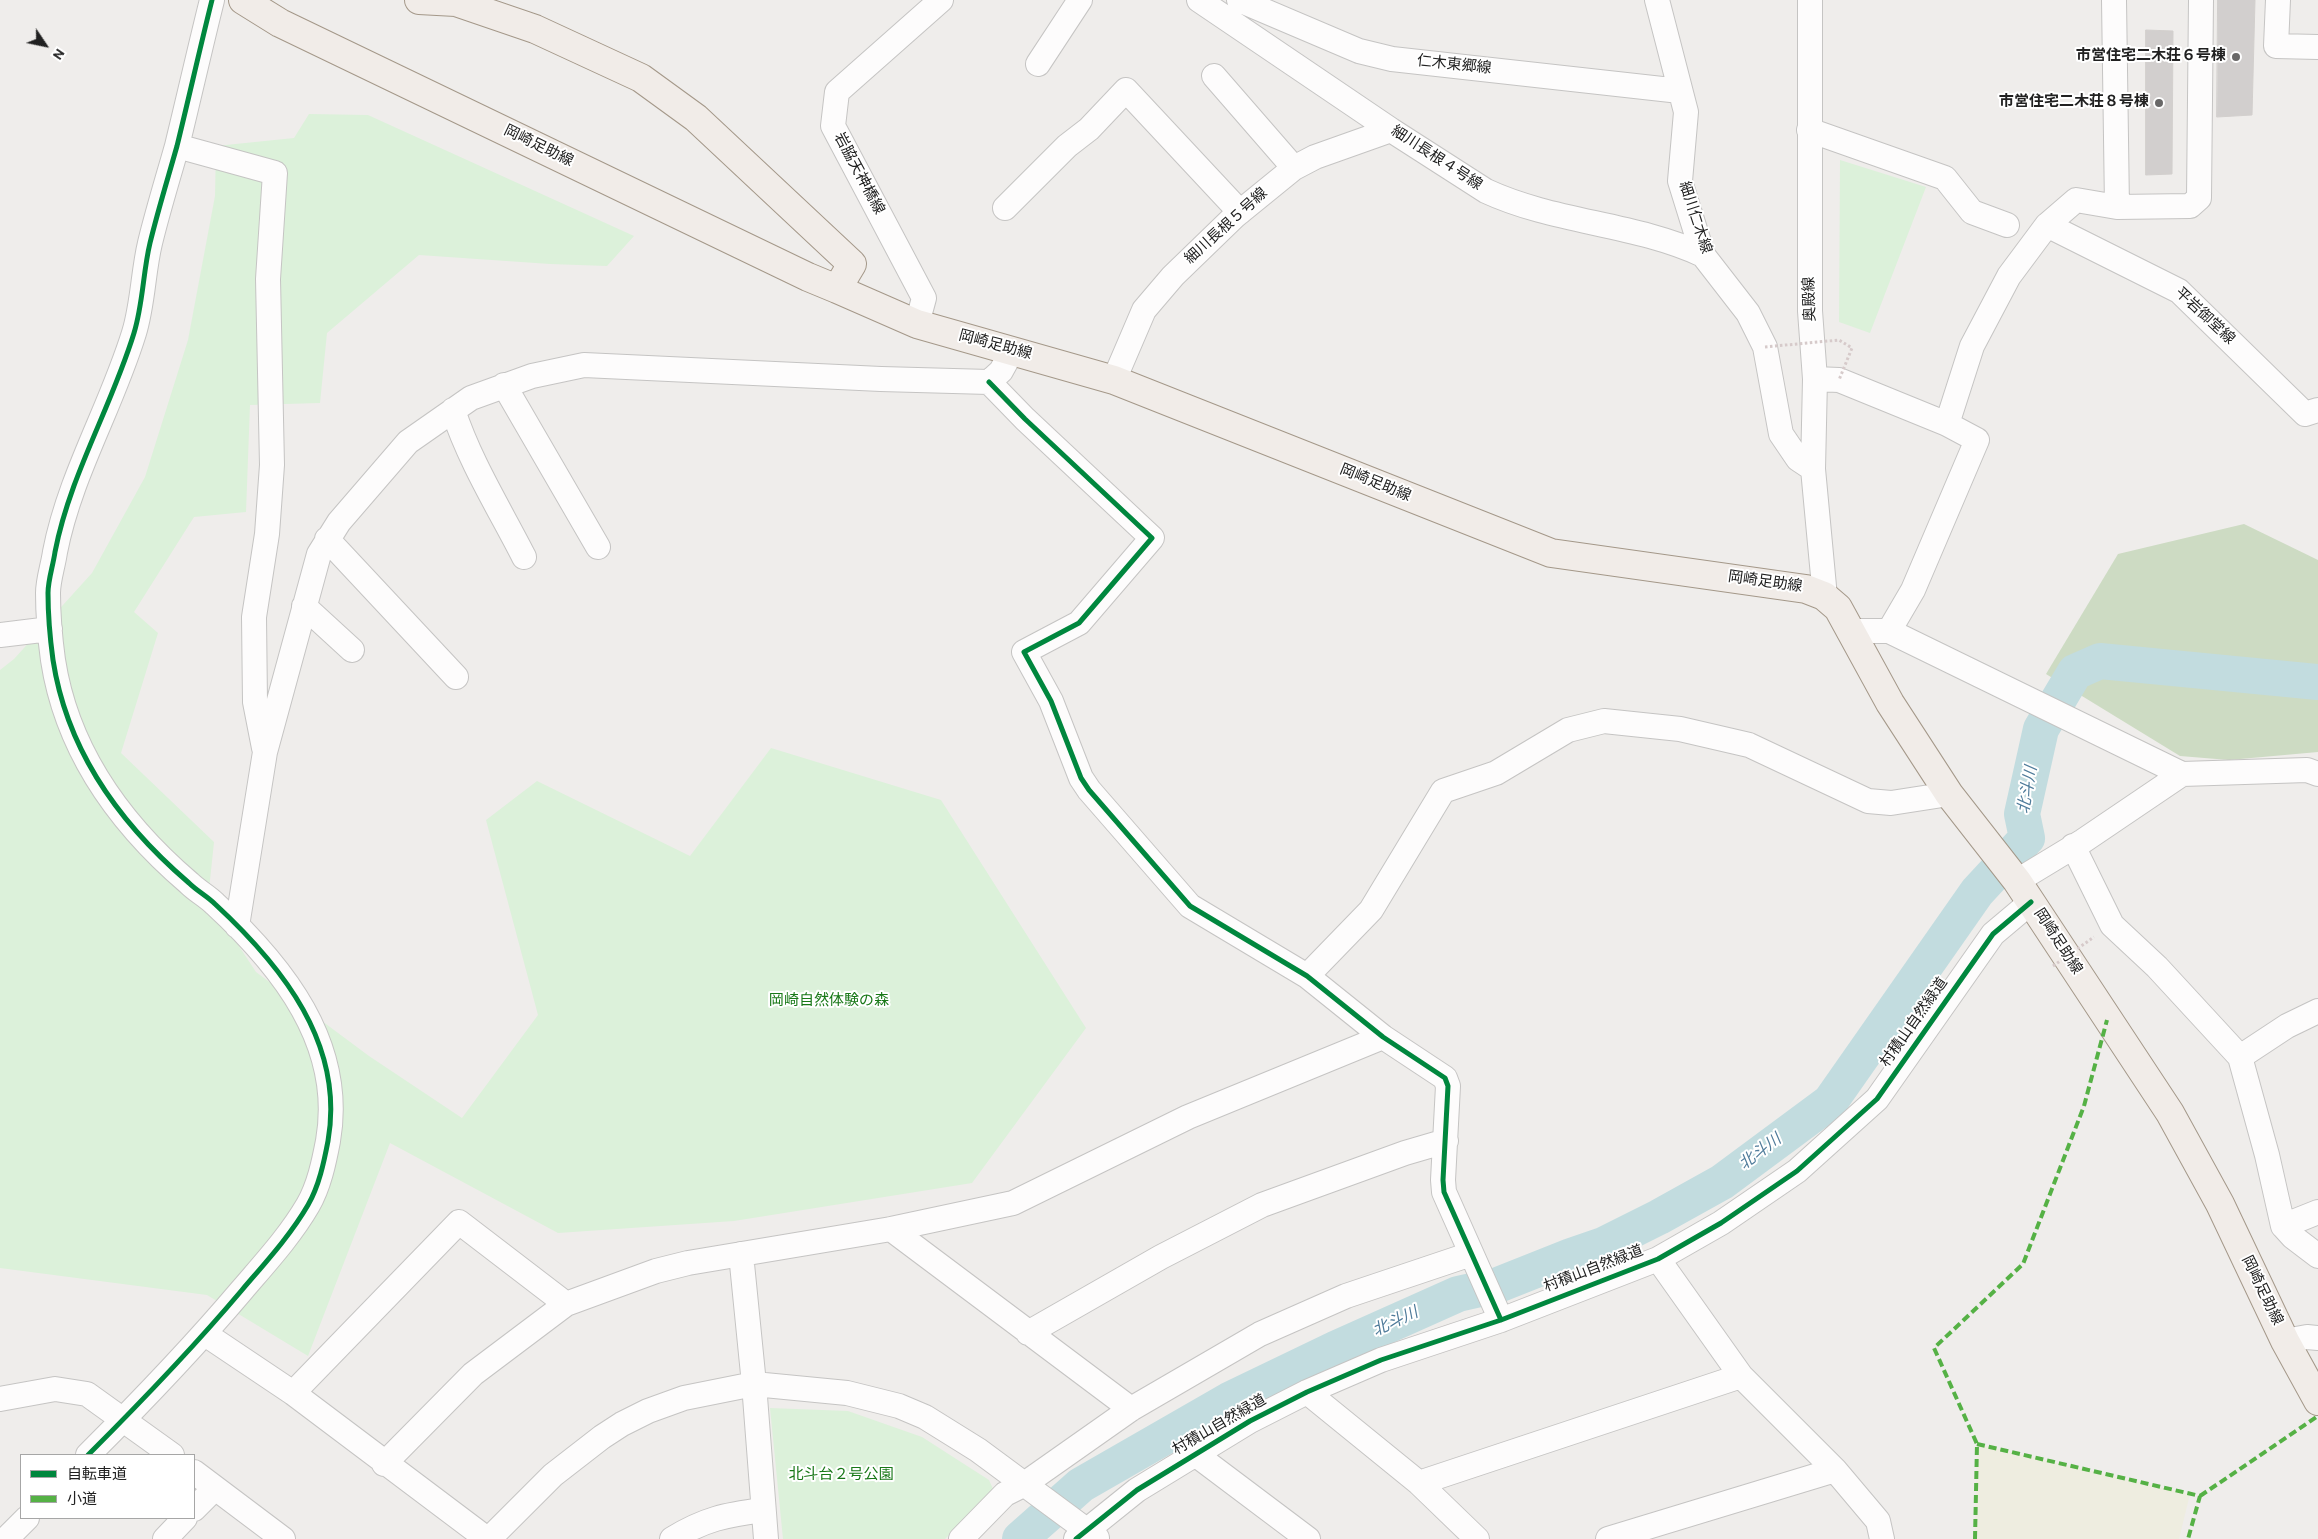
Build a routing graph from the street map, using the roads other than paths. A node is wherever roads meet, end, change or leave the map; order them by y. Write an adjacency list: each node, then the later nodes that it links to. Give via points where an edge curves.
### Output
1 (212, 0): 19 (street)
2 (243, 0): 27 (main road, 岡崎足助線, via 280,23)
3 (419, 0): 27 (main road, via 456,2 535,29 641,78 696,118 852,264)
4 (941, 0): 28 (street, 岩脇天神橋線, via 837,92 833,126 924,298)
5 (1080, 0): 14 (street)
6 (1199, 0): 17 (street, 細川長根４号線)
7 (1240, 0): 16 (street, 仁木東郷線, via 1359,51 1392,59)
8 (1657, 0): 16 (street, 細川仁木線)
9 (1810, 0): 18 (street, 奥殿線)
10 (2114, 0): 21 (street)
11 (2201, 0): 21 (street, via 2199,198 2190,206)
12 (2278, 0): 13 (street, via 2276,46)
13 (2318, 47)
14 (1038, 64)
15 (1214, 76): 20 (street)
16 (1680, 91): 26 (street, 細川仁木線, via 1686,112 1680,181)
17 (1391, 130): 20 (street, 細川長根５号線, via 1315,156); 26 (street, 細川長根４号線, via 1502,199 1559,216 1680,244)
18 (1809, 130): 24 (street, via 1945,178 1972,212); 30 (street, 奥殿線, via 1810,311)
19 (176, 146): 43 (street, via 149,248 136,328 62,518 48,589); 49 (street, via 275,173 268,278 272,465 267,534 254,617 255,702)
20 (1294, 168): 23 (street, 細川長根５号線)
21 (2117, 207): 25 (street, via 2076,200)
22 (1005, 208): 23 (street, via 1126,90)
23 (1240, 212): 31 (street, 細川長根５号線, via 1173,276 1144,310)
24 (2007, 225)
25 (2047, 225): 35 (street, 平岩御堂線, via 2180,291 2305,414); 36 (street, via 2008,276 1972,346)
26 (1702, 255): 37 (street, 細川仁木線, via 1748,313 1765,348 1781,434 1798,458)
27 (836, 288): 28 (main road, 岡崎足助線)
28 (917, 324): 29 (main road, 岡崎足助線)
29 (1012, 351): 31 (main road, 岡崎足助線); 32 (street, via 1001,371)
30 (1815, 379): 36 (street, via 1839,380); 37 (street, 奥殿線)
31 (1114, 380): 41 (main road, 岡崎足助線, via 1550,553 1806,588)
32 (989, 382): 33 (street, via 584,365); 56 (street, via 1152,538 1079,623 1024,652 1051,701 1081,778 1190,906)
33 (504, 385): 34 (street, via 471,398); 39 (street)
34 (453, 410): 38 (street, via 408,442); 40 (street, via 463,440)
35 (2318, 410)
36 (1947, 424): 45 (street, via 1974,437 1976,446 1913,590)
37 (1812, 470): 41 (street, 奥殿線)
38 (327, 539): 42 (street, via 319,554); 48 (street)
39 (598, 547)
40 (524, 557)
41 (1825, 597): 44 (main road, 岡崎足助線, via 1838,608)
42 (304, 606): 47 (street); 49 (street)
43 (50, 629): 46 (street); 55 (street, via 64,707 82,753 102,789 144,840)
44 (1849, 631): 45 (street); 52 (main road, 岡崎足助線, via 1890,703)
45 (1889, 631): 50 (street)
46 (0, 635)
47 (352, 650)
48 (456, 677)
49 (265, 752): 55 (street)
50 (2182, 774): 51 (street, via 2307,770); 53 (street, 村積山自然緑道)
51 (2318, 774)
52 (1949, 794): 54 (main road, 岡崎足助線); 56 (street, via 1891,803 1868,801 1749,744 1680,729 1604,721 1568,730 1496,773 1443,791 1371,910)
53 (2074, 846): 54 (street, 村積山自然緑道); 59 (street, via 2112,925 2157,967)
54 (2014, 878): 66 (street, 村積山自然緑道, via 1994,934 1877,1100 1797,1171 1721,1223); 73 (main road, 岡崎足助線, via 2170,1113 2220,1204)
55 (237, 926): 71 (street, via 295,993 312,1023 324,1053 330,1087 330,1127 325,1159 310,1202 286,1239)
56 (1307, 976): 58 (street)
57 (2318, 1011): 59 (street, via 2287,1026)
58 (1383, 1037): 60 (street, via 1445,1078 1448,1086); 63 (street, via 1188,1117 1013,1203)
59 (2240, 1057): 62 (street)
60 (1446, 1141): 67 (street, via 1444,1192); 70 (street, via 1262,1205 1161,1257)
61 (2318, 1212): 62 (street)
62 (2284, 1226): 65 (street)
63 (891, 1229): 64 (street); 70 (street)
64 (741, 1254): 68 (street, via 656,1271); 75 (street)
65 (2318, 1256)
66 (1658, 1259): 69 (street, 村積山自然緑道); 74 (street)
67 (1475, 1262): 69 (street); 80 (street, via 1346,1296 1260,1334)
68 (566, 1304): 77 (street, via 460,1222); 85 (street, via 473,1374)
69 (1499, 1314): 76 (street, 村積山自然緑道)
70 (1028, 1333): 80 (street)
71 (205, 1334): 77 (street); 81 (street)
72 (2318, 1338): 73 (street)
73 (2285, 1341): 79 (main road, 岡崎足助線)
74 (1741, 1376): 86 (street); 88 (street)
75 (754, 1384): 90 (street, via 847,1393 899,1406 957,1436); 92 (street); 99 (street, via 684,1398 622,1424 553,1475)
76 (1307, 1392): 84 (street, 村積山自然緑道); 88 (street)
77 (293, 1393): 85 (street)
78 (0, 1398): 81 (street, via 55,1389 87,1394)
79 (2318, 1401)
80 (1131, 1408): 90 (street)
81 (124, 1419): 82 (street); 83 (street)
82 (89, 1454)
83 (171, 1454)
84 (1195, 1454): 95 (street, 村積山自然緑道, via 1137,1490); 103 (street)
85 (384, 1464): 99 (street)
86 (1835, 1470): 105 (street); 106 (street, via 1878,1521)
87 (195, 1473): 89 (street)
88 (1419, 1482): 104 (street)
89 (214, 1488): 91 (street); 98 (street)
90 (1028, 1488): 95 (street); 102 (street, via 1005,1494)
91 (195, 1508)
92 (763, 1510): 100 (street, via 709,1520); 101 (street)
93 (26, 1519): 96 (street)
94 (184, 1519): 97 (street)
95 (1084, 1532)
96 (6, 1539)
97 (165, 1539)
98 (283, 1539)
99 (488, 1539)
100 (672, 1539)
101 (766, 1539)
102 (961, 1539)
103 (1308, 1539)
104 (1477, 1539)
105 (1608, 1539)
106 (1882, 1539)

